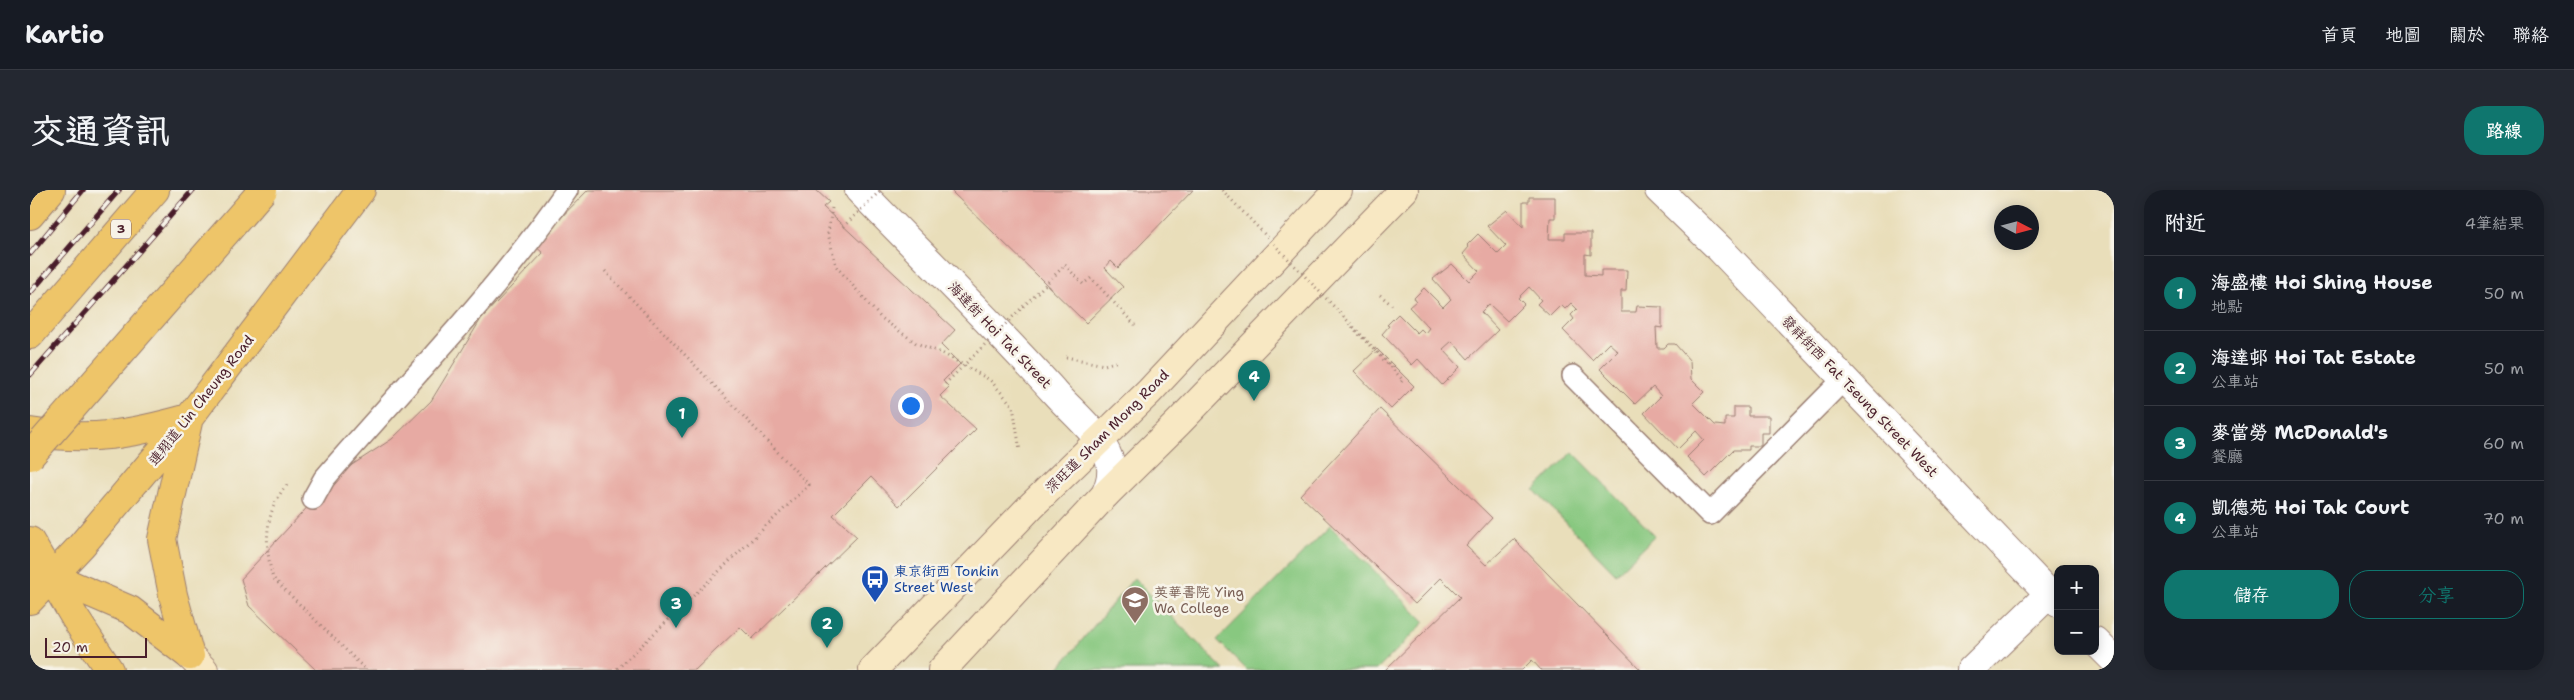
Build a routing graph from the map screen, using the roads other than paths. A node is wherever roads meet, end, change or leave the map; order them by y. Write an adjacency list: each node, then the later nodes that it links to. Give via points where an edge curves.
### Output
1 (51, 190): 10 (main road)
2 (155, 190): 11 (main road, 3)
3 (263, 190): 17 (main road, bridge)
4 (361, 190): 14 (main road, 連翔道 Lin Cheung Road)
5 (567, 190): 19 (lane, via 477,307 324,479)
6 (859, 190): 16 (street, 海達街 Hoi Tat Street, via 1024,358)
7 (1338, 190): 16 (street, 深旺道 Sham Mong Road, via 1148,392)
8 (1404, 190): 18 (street)
9 (1660, 190): 13 (street, 發祥街西 Fat Tseung Street West)
10 (30, 215)
11 (30, 334)
12 (1573, 376): 13 (lane, via 1710,514)
13 (1844, 380): 22 (street, 發祥街西 Fat Tseung Street West)
14 (189, 418): 15 (main road, via 142,431 64,438); 21 (main road, 連翔道 Lin Cheung Road); 26 (main road, via 162,539 173,595)
15 (30, 432)
16 (1098, 440): 18 (street, 海達街 Hoi Tat Street, via 1109,459 1111,470); 28 (street, 深旺道 Sham Mong Road)
17 (30, 456)
18 (1105, 495): 29 (street)
19 (314, 499)
20 (30, 541): 21 (main road)
21 (41, 572): 23 (main road, 連翔道 Lin Cheung Road); 26 (main road, via 130,610); 27 (main road)
22 (2053, 599): 30 (street)
23 (30, 600)
24 (2099, 645): 25 (street)
25 (2114, 660)
26 (197, 663)
27 (109, 670)
28 (873, 670)
29 (942, 670)
30 (1971, 670)

